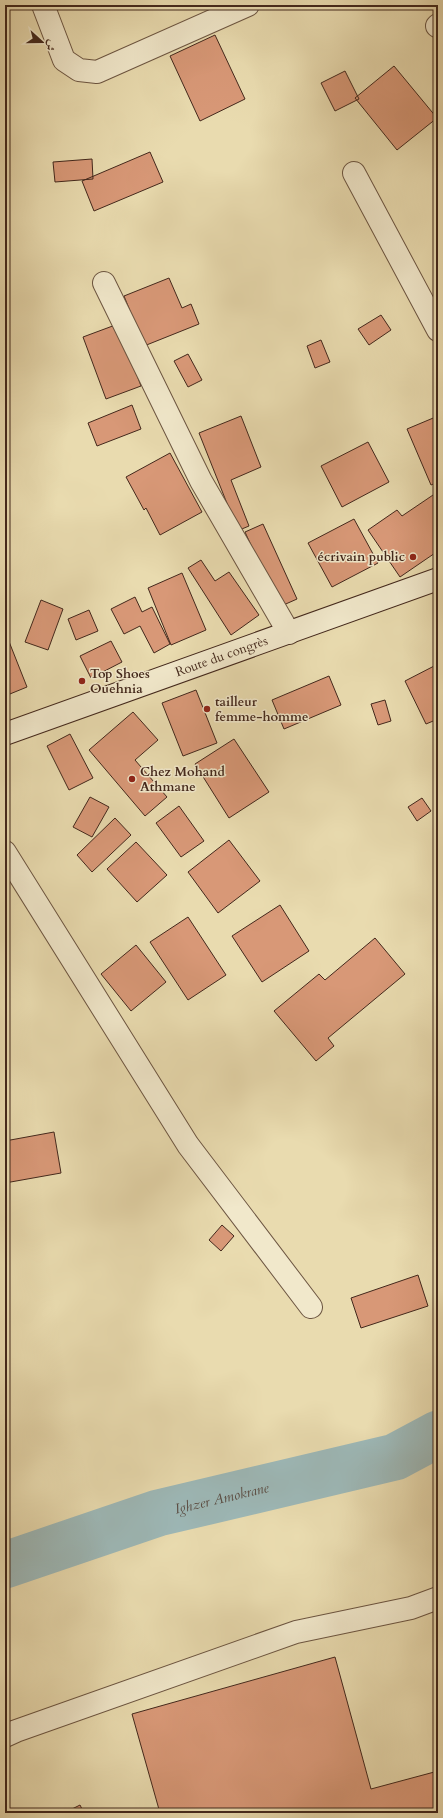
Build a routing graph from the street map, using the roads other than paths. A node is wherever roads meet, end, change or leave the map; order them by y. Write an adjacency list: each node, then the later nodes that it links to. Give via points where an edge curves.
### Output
1 (43, 5): 2 (street, via 64,60 80,70 97,72)
2 (248, 5)
3 (354, 173): 5 (street)
4 (104, 283): 7 (street, via 201,481)
5 (438, 330)
6 (438, 579): 7 (street, Route du congrès)
7 (289, 632): 8 (street, Route du congrès)
8 (5, 734)
9 (5, 852): 10 (street, via 188,1145)
10 (311, 1307)
11 (438, 1598): 12 (street, via 411,1608 296,1632)
12 (5, 1736)

